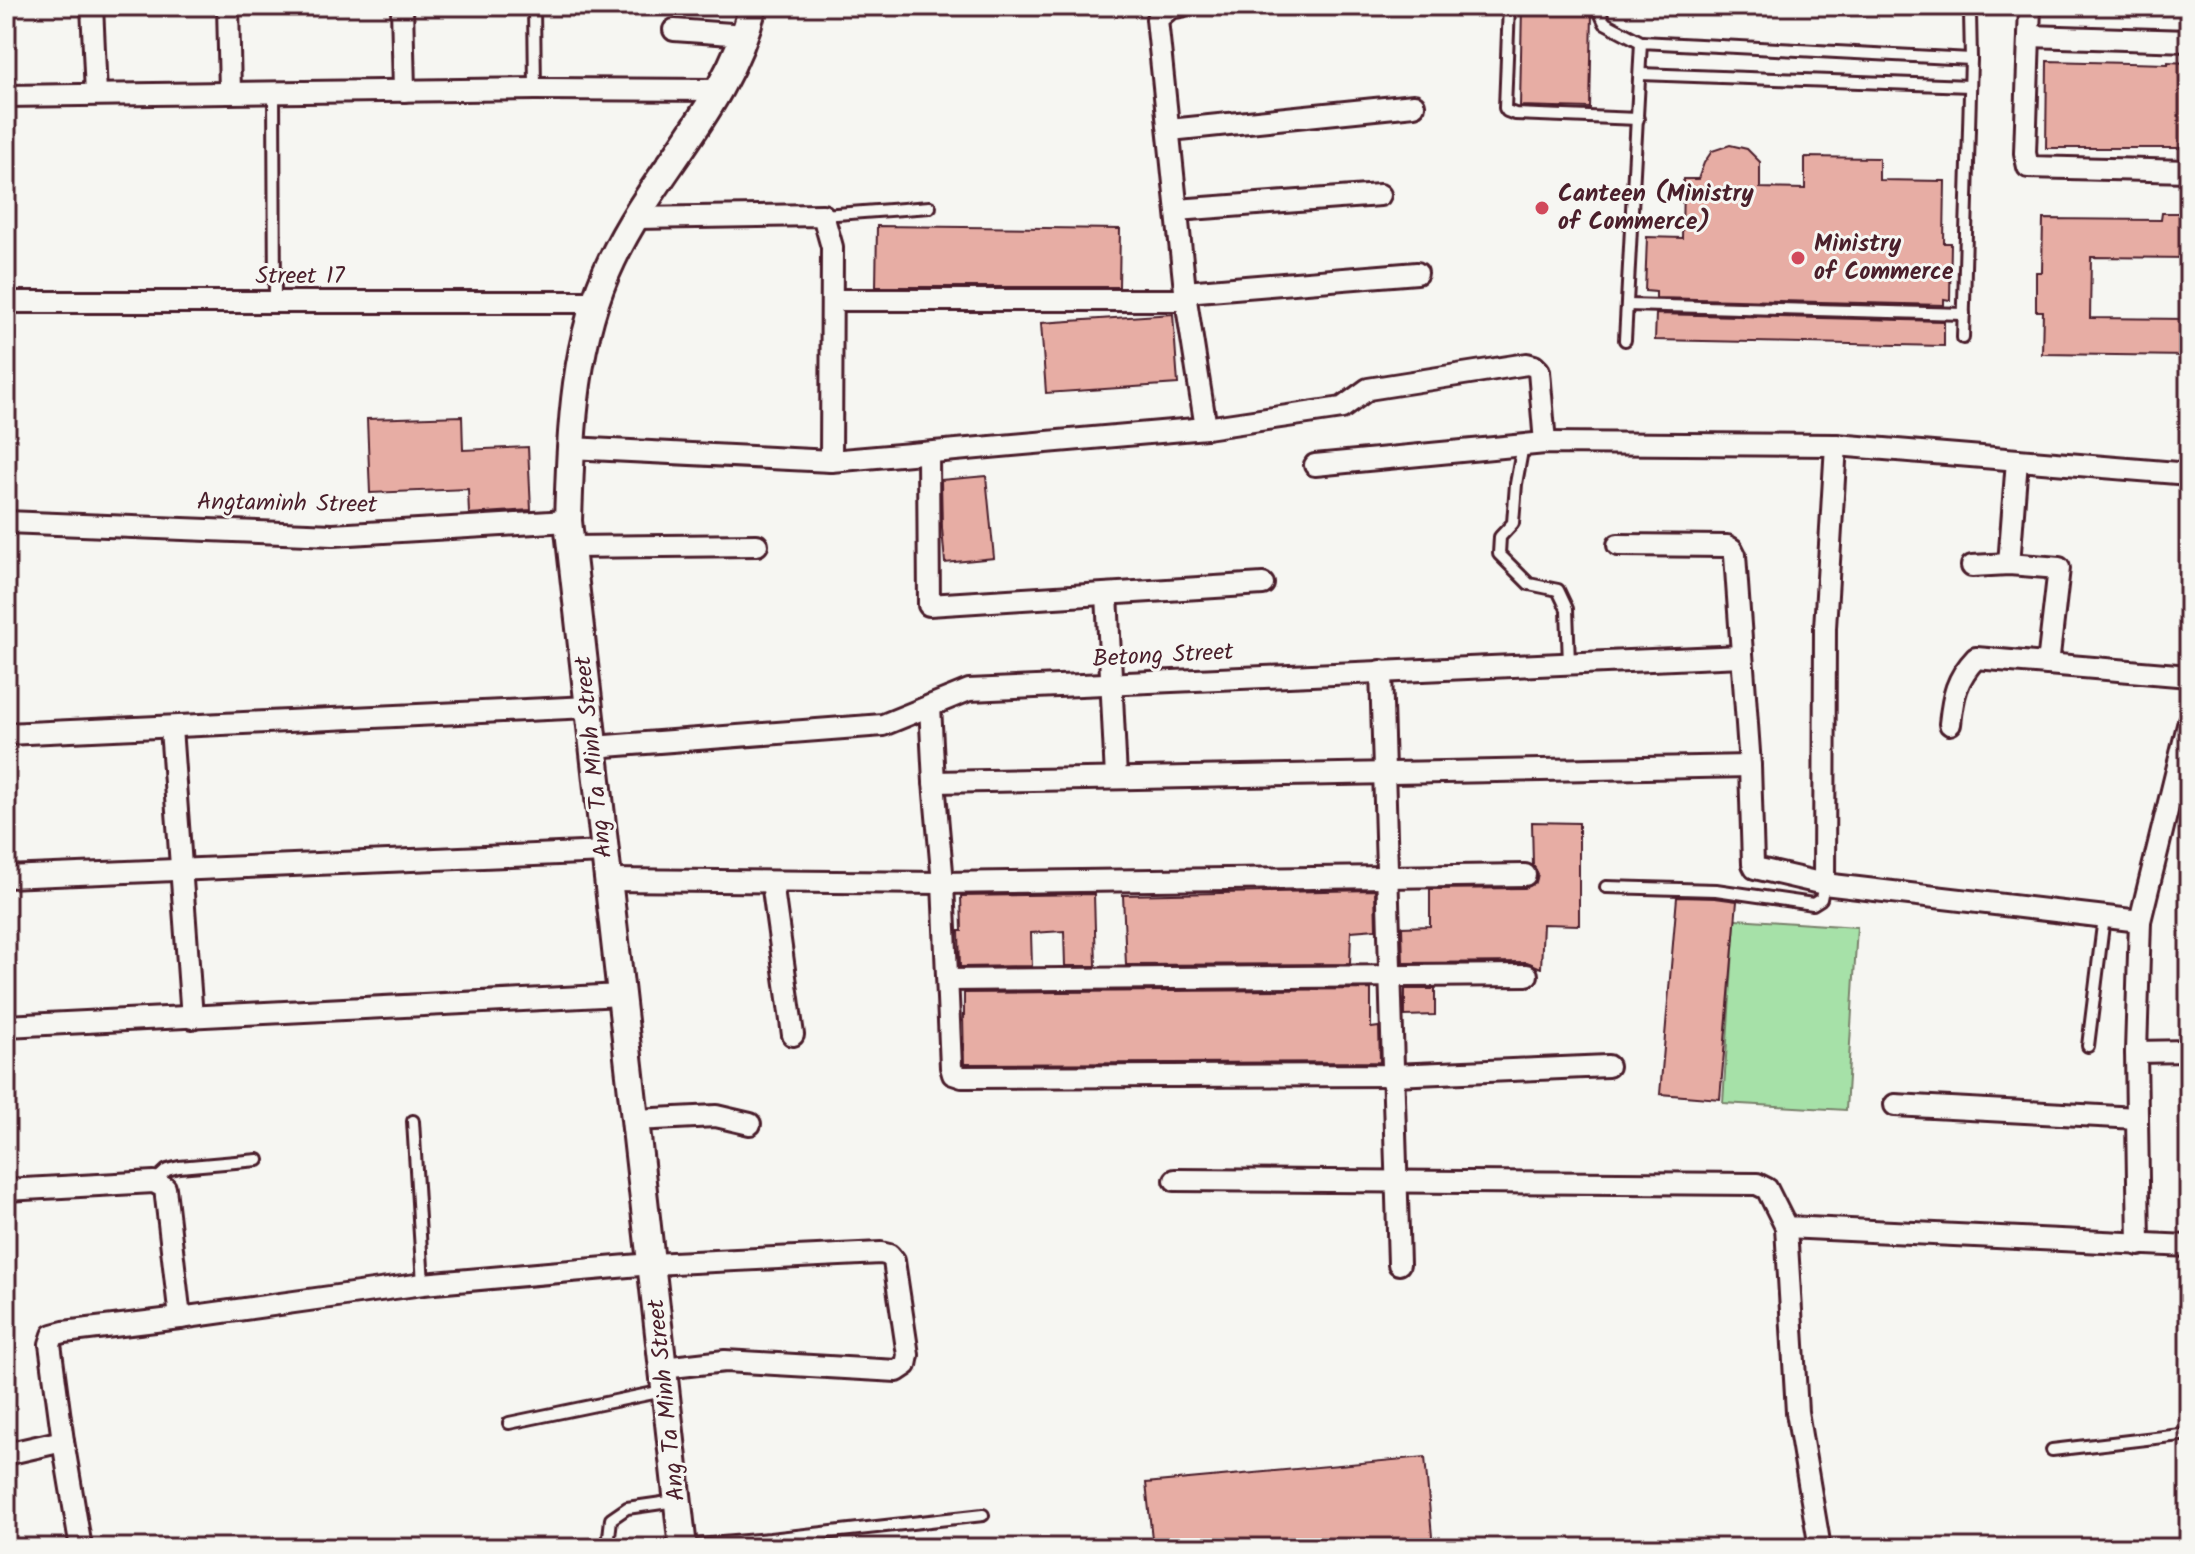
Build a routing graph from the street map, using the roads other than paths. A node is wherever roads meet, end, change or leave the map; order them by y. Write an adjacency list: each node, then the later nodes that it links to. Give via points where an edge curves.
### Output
1 (92, 6): 24 (street)
2 (228, 6): 22 (street)
3 (402, 6): 21 (street)
4 (534, 6): 19 (lane)
5 (753, 6): 12 (street, Ang Ta Minh Street)
6 (1181, 6): 28 (street, via 1157,19)
7 (1509, 6): 27 (lane, via 1507,111)
8 (1597, 6): 15 (lane, via 1605,23)
9 (1972, 6): 16 (lane)
10 (2030, 6): 13 (street)
11 (674, 30): 12 (street)
12 (746, 35): 20 (street, Ang Ta Minh Street)
13 (2029, 36): 14 (street); 29 (street, via 2028,167)
14 (2189, 41)
15 (1641, 42): 16 (lane); 17 (lane)
16 (1971, 59): 18 (lane)
17 (1640, 74): 18 (lane); 27 (lane)
18 (1970, 86): 42 (lane)
19 (535, 89): 20 (street); 21 (street)
20 (720, 90): 34 (street, Ang Ta Minh Street)
21 (404, 91): 23 (street)
22 (230, 92): 23 (street); 24 (street)
23 (274, 92): 39 (lane)
24 (96, 94): 25 (street)
25 (6, 96)
26 (1414, 105): 28 (street)
27 (1638, 119): 41 (lane)
28 (1170, 130): 32 (street)
29 (2189, 171)
30 (1380, 195): 32 (street)
31 (930, 207): 33 (lane)
32 (1177, 210): 36 (street)
33 (823, 215): 34 (street); 37 (street, via 832,247)
34 (636, 218): 40 (street, Ang Ta Minh Street)
35 (1417, 273): 36 (street)
36 (1185, 296): 37 (street); 45 (street)
37 (832, 300): 52 (street)
38 (6, 302): 39 (street, Street 17)
39 (275, 302): 40 (street, Street 17)
40 (594, 302): 49 (street, Ang Ta Minh Street, via 579,358)
41 (1627, 305): 42 (lane); 44 (lane)
42 (1964, 314): 43 (lane)
43 (1963, 338)
44 (1625, 340)
45 (1206, 428): 46 (street, via 1342,408 1368,389 1527,364 1539,371); 50 (street)
46 (1545, 443): 47 (street); 48 (street)
47 (1523, 445): 53 (street); 64 (lane, via 1513,523 1500,537 1499,554 1529,584 1558,590 1567,609)
48 (1836, 445): 51 (street); 88 (street, via 1825,628)
49 (570, 448): 52 (street); 56 (street, Ang Ta Minh Street)
50 (928, 453): 52 (street); 62 (street, via 929,605)
51 (2017, 460): 54 (street); 59 (street)
52 (831, 461)
53 (1315, 465)
54 (2189, 474)
55 (6, 522): 56 (street, Angtaminh Street, via 333,535)
56 (569, 534): 57 (street, Angtaminh Street); 70 (street, Ang Ta Minh Street)
57 (757, 545)
58 (1618, 545): 63 (street, via 1732,549)
59 (2009, 564): 60 (street); 65 (street, via 2059,568)
60 (1972, 566)
61 (1263, 584): 62 (street)
62 (1107, 594): 68 (street)
63 (1742, 656): 64 (street, Betong Street); 76 (street)
64 (1569, 663): 66 (street, Betong Street)
65 (2048, 664): 67 (street); 72 (street, via 1976,658 1963,672)
66 (1381, 671): 68 (street, Betong Street); 77 (street)
67 (2189, 676)
68 (1110, 684): 69 (street, Betong Street, via 969,690); 78 (street)
69 (930, 706): 75 (street, Betong Street, via 883,725); 79 (street)
70 (589, 707): 73 (street); 75 (street, Ang Ta Minh Street)
71 (2189, 721): 91 (street)
72 (1950, 724)
73 (171, 728): 74 (street); 81 (street)
74 (6, 734)
75 (593, 747): 80 (street, Ang Ta Minh Street)
76 (1750, 766): 77 (street); 88 (street, via 1755,868)
77 (1384, 773): 78 (street); 82 (street)
78 (1116, 778): 79 (street)
79 (934, 782): 87 (street)
80 (605, 852): 81 (street); 85 (street, Ang Ta Minh Street)
81 (181, 871): 84 (street); 96 (street)
82 (1387, 875): 83 (street); 87 (street); 92 (street)
83 (1525, 875)
84 (6, 877)
85 (608, 880): 86 (street); 95 (street, Ang Ta Minh Street)
86 (772, 882): 87 (street); 98 (street)
87 (943, 883): 94 (street)
88 (1824, 884): 89 (lane, via 1821,899 1813,904 1716,890); 90 (street)
89 (1606, 887)
90 (2104, 917): 91 (street); 99 (lane)
91 (2140, 921): 101 (street)
92 (1390, 974): 93 (street); 94 (street); 103 (street)
93 (1527, 975)
94 (948, 980): 103 (street, via 951,1067 962,1077)
95 (621, 995): 96 (street); 106 (street, Ang Ta Minh Street)
96 (192, 1018): 97 (street)
97 (6, 1026)
98 (793, 1035)
99 (2088, 1046)
100 (2189, 1051): 101 (street)
101 (2136, 1052): 105 (street)
102 (1608, 1066): 103 (street)
103 (1393, 1075): 112 (street)
104 (1895, 1105): 105 (street)
105 (2137, 1118): 115 (street)
106 (635, 1120): 108 (street, via 716,1116); 117 (street, Ang Ta Minh Street)
107 (413, 1121): 119 (lane)
108 (750, 1124)
109 (258, 1160): 111 (lane, via 179,1167)
110 (1175, 1180): 112 (street)
111 (154, 1182): 113 (street); 120 (street, via 165,1188)
112 (1397, 1182): 114 (street, via 1757,1184 1767,1189); 118 (street)
113 (6, 1190)
114 (1786, 1227): 115 (street); 132 (street, via 1797,1412)
115 (2139, 1245): 116 (street)
116 (2189, 1246)
117 (651, 1264): 119 (street); 121 (street, Ang Ta Minh Street); 121 (street, via 889,1255 908,1355 906,1365 897,1371 725,1361)
118 (1399, 1264)
119 (423, 1284): 120 (street)
120 (180, 1318): 124 (street, via 53,1335)
121 (664, 1379): 122 (lane); 127 (street, Ang Ta Minh Street)
122 (509, 1423)
123 (2189, 1434): 125 (lane)
124 (63, 1441): 126 (street); 130 (street)
125 (2052, 1450)
126 (6, 1454)
127 (678, 1501): 129 (street, Ang Ta Minh Street); 131 (lane, via 627,1508 611,1519)
128 (983, 1515): 129 (lane)
129 (683, 1547)
130 (81, 1548)
131 (611, 1548)
132 (1820, 1548)

